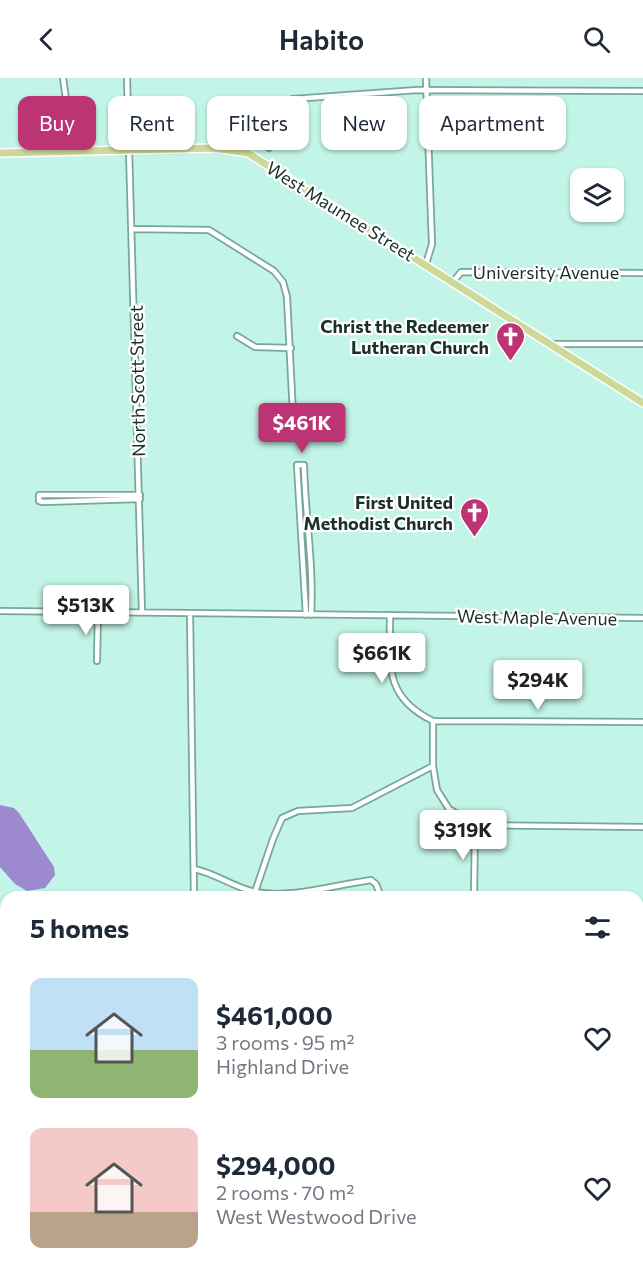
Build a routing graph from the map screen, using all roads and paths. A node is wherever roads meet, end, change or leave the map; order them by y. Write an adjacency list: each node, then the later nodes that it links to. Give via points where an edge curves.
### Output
1 (63, 78): 11 (street, via 66,99 79,116)
2 (128, 78): 6 (street, North Scott Street)
3 (426, 78): 4 (street)
4 (426, 90): 5 (street); 7 (street); 14 (street, via 432,244)
5 (643, 91)
6 (129, 96)
7 (309, 98)
8 (195, 148): 14 (main road, West Maumee Street, via 248,153)
9 (108, 150): 11 (main road, West Maumee Street)
10 (131, 150): 13 (street, North Scott Street)
11 (82, 151): 12 (main road, West Maumee Street)
12 (0, 153)
13 (133, 230): 20 (street, via 209,230 264,264 283,282); 24 (street, North Scott Street)
14 (426, 264): 16 (main road, West Maumee Street)
15 (643, 273): 16 (street, University Avenue, via 461,272)
16 (453, 282): 18 (main road, West Maumee Street)
17 (237, 336): 20 (street, via 255,347)
18 (550, 344): 19 (street); 21 (main road, West Maumee Street)
19 (643, 344)
20 (291, 348): 22 (street)
21 (643, 403)
22 (294, 434)
23 (78, 493): 24 (street); 25 (street); 25 (street, via 39,495 43,502)
24 (140, 497): 25 (street); 32 (street, North Scott Street)
25 (78, 502)
26 (298, 507): 27 (street); 27 (street, via 297,465 304,465); 28 (street)
27 (305, 507): 29 (street)
28 (304, 555): 29 (street); 34 (street)
29 (310, 555): 34 (street)
30 (0, 611): 31 (street, West Maple Avenue)
31 (98, 612): 32 (street, West Maple Avenue); 37 (street)
32 (142, 613): 33 (street, West Maple Avenue)
33 (190, 614): 34 (street, West Maple Avenue); 43 (street)
34 (308, 615): 35 (street, West Maple Avenue)
35 (390, 615): 36 (street, West Maple Avenue); 38 (street, via 390,670 394,685 405,702)
36 (643, 618)
37 (97, 661)
38 (433, 722): 39 (street); 40 (street)
39 (643, 722)
40 (433, 766): 41 (street, via 444,803); 46 (street, via 352,808 298,811 282,818)
41 (475, 825): 42 (street); 49 (street)
42 (643, 827)
43 (194, 869): 44 (street); 45 (street)
44 (194, 891)
45 (252, 891)
46 (255, 891)
47 (309, 891): 48 (street, via 371,880)
48 (379, 891)
49 (474, 891)

